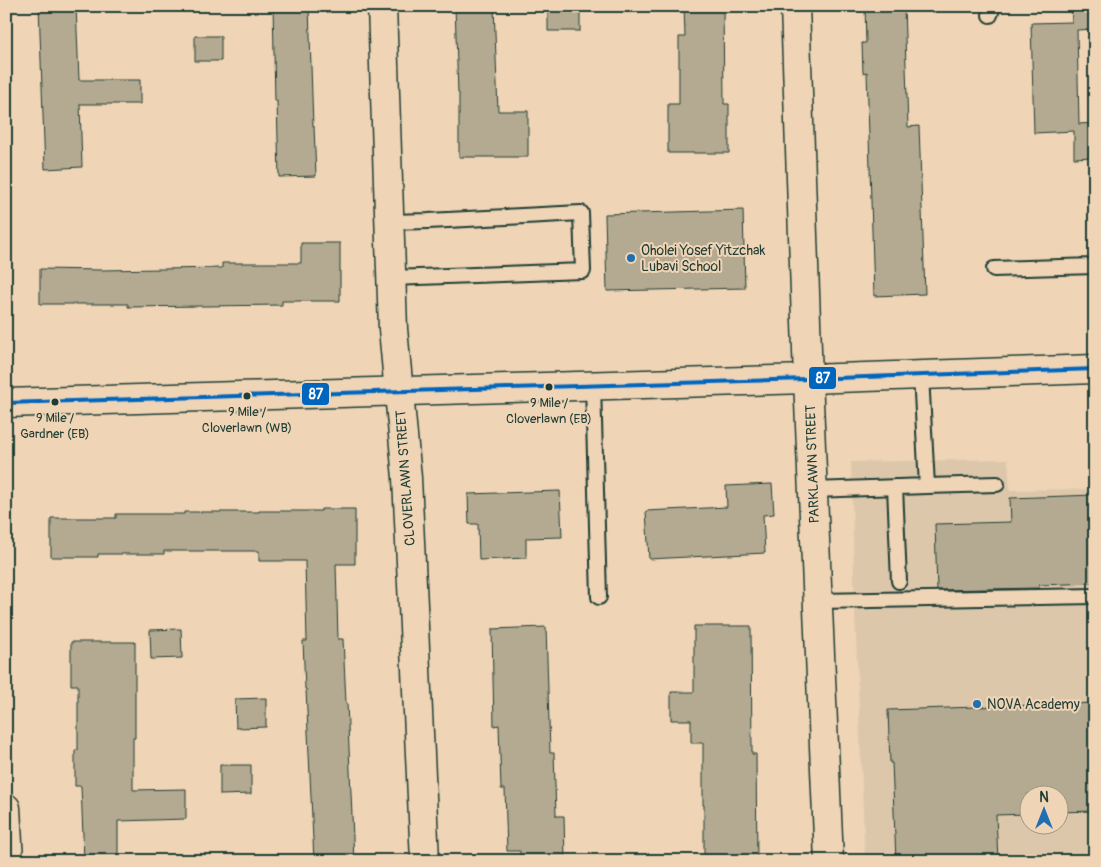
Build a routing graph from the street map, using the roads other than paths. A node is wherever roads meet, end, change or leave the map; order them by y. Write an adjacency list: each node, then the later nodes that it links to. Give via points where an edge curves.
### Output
1 (382, 6): 3 (street, CLOVERLAWN STREET)
2 (795, 6): 9 (street, PARKLAWN STREET)
3 (389, 222): 6 (street, CLOVERLAWN STREET); 6 (lane, via 581,213 583,270)
4 (1095, 266): 5 (lane)
5 (994, 269)
6 (391, 278): 11 (street, CLOVERLAWN STREET)
7 (1095, 368): 8 (street)
8 (921, 375): 9 (street); 14 (lane)
9 (808, 379): 10 (street); 16 (street, PARKLAWN STREET)
10 (593, 385): 11 (street); 19 (lane)
11 (400, 391): 12 (street); 23 (street, CLOVERLAWN STREET)
12 (6, 403)
13 (997, 484): 14 (lane)
14 (927, 486): 15 (lane)
15 (895, 487): 16 (lane); 17 (lane)
16 (813, 490): 20 (street, PARKLAWN STREET)
17 (898, 581)
18 (1095, 596): 20 (lane)
19 (599, 597)
20 (818, 601): 24 (street, PARKLAWN STREET)
21 (6, 808): 22 (street)
22 (9, 861)
23 (425, 861)
24 (828, 861)

